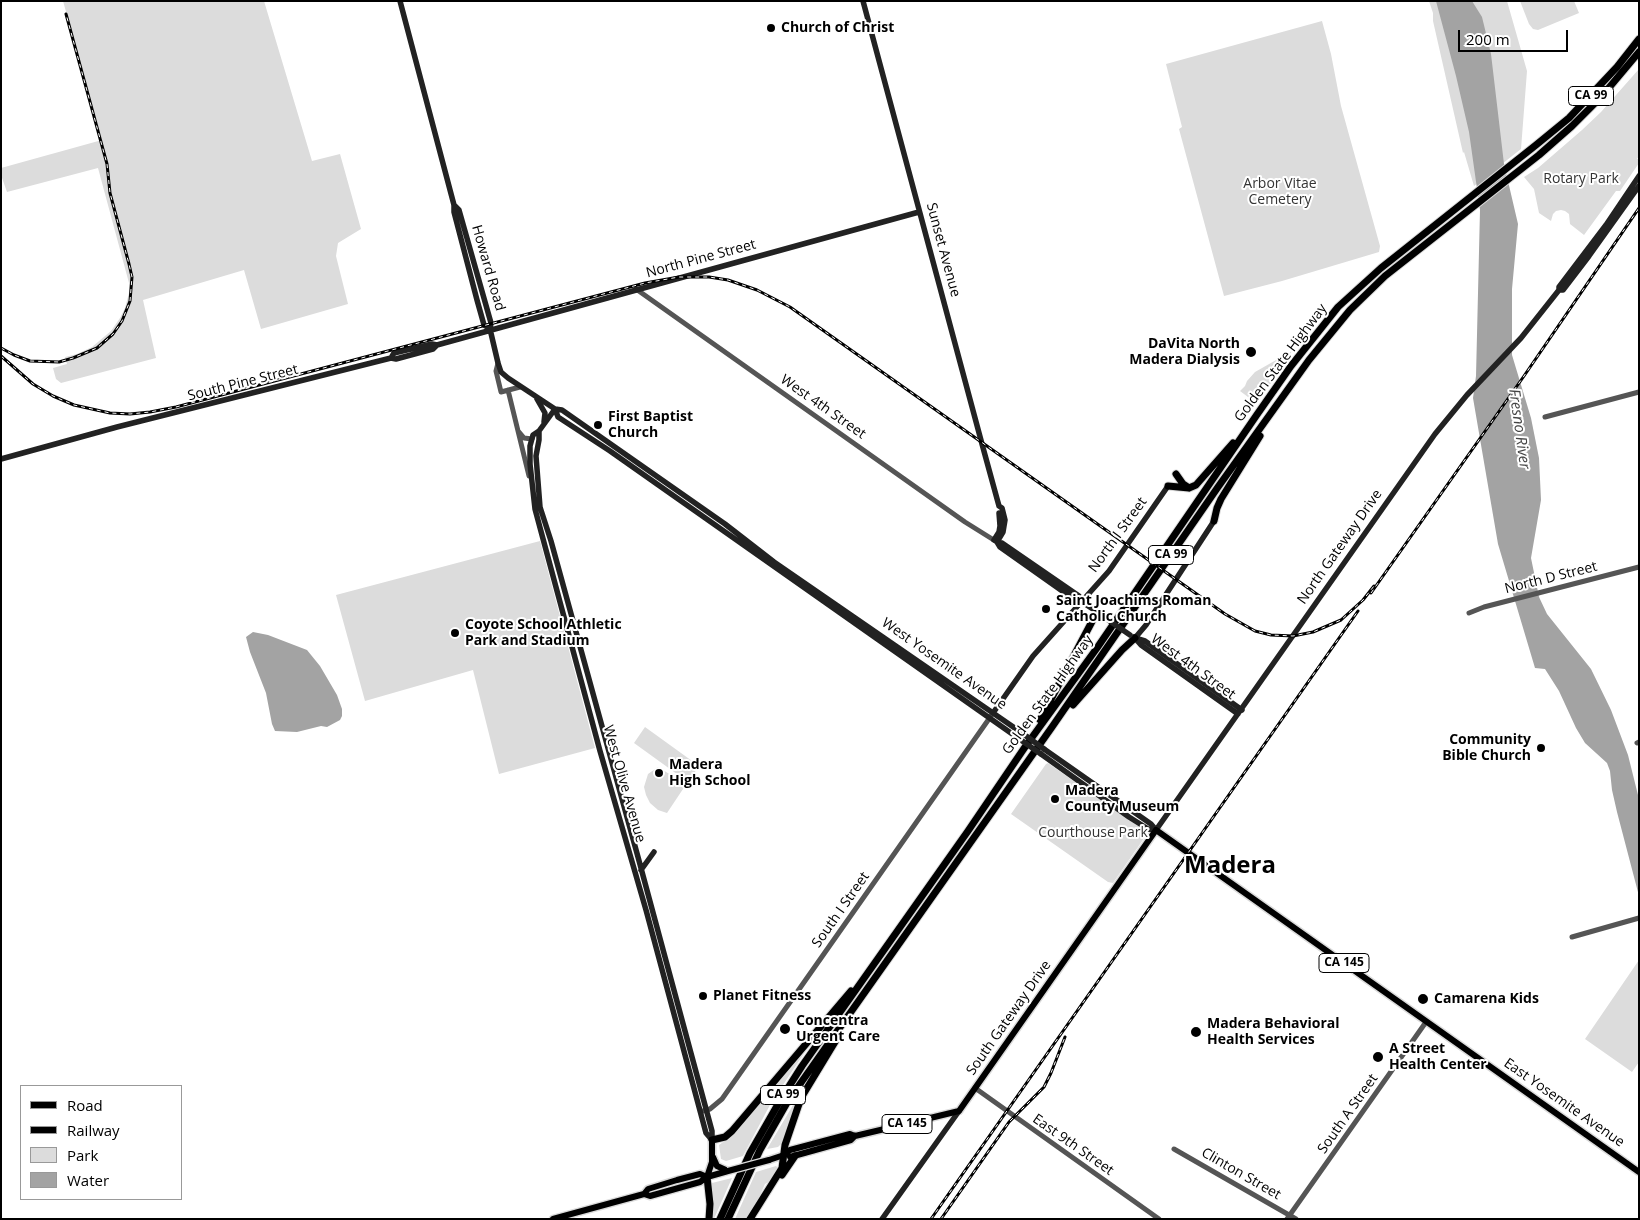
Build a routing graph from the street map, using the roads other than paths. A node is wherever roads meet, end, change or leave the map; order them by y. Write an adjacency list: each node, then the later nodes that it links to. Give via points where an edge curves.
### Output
1 (400, 1): 12 (main road, Howard Road, via 454,205 459,210 491,323)
2 (863, 1): 9 (main road, Sunset Avenue)
3 (1639, 39): 20 (highway, Golden State Highway / CA 99, via 1584,103 1381,268 1338,307)
4 (1639, 52): 6 (highway, Golden State Highway / CA 99)
5 (1639, 56): 6 (highway)
6 (1622, 74): 14 (highway, Golden State Highway / CA 99, via 1578,121 1539,155 1385,276 1350,310)
7 (1639, 176): 11 (main road, North Gateway Drive)
8 (1639, 186): 11 (main road, North Gateway Drive, via 1563,290)
9 (919, 212): 10 (main road, North Pine Street); 33 (main road, Sunset Avenue, via 1005,520 1003,532)
10 (636, 290): 12 (main road, North Pine Street); 33 (street, West 4th Street)
11 (1559, 290): 39 (main road, North Gateway Drive, via 1521,338 1435,434)
12 (490, 329): 13 (main road); 26 (main road, South Pine Street, via 436,344 433,349 394,354 392,358)
13 (498, 363): 15 (main road, West Yosemite Avenue, via 501,372); 16 (street, via 496,371 501,392)
14 (1292, 385): 32 (highway, via 1221,499); 41 (highway, Golden State Highway / CA 99)
15 (520, 387): 16 (street); 18 (main road, West Yosemite Avenue)
16 (508, 390): 23 (street, West Olive Avenue)
17 (1639, 392): 21 (street)
18 (536, 397): 19 (main road, West Yosemite Avenue); 22 (main road, West Olive Avenue, via 545,413)
19 (555, 409): 22 (main road); 40 (main road, West Yosemite Avenue, via 558,417)
20 (1256, 416): 31 (highway, via 1200,481); 42 (highway, Golden State Highway / CA 99)
21 (1545, 417)
22 (541, 429): 24 (main road); 27 (main road, West Olive Avenue)
23 (519, 432): 24 (street, via 524,438); 30 (street, West Olive Avenue)
24 (532, 439): 25 (main road)
25 (530, 446): 27 (main road); 30 (main road)
26 (1, 459)
27 (537, 469): 45 (main road, West Olive Avenue, via 540,507)
28 (1176, 474): 31 (highway)
29 (1168, 486): 31 (highway); 35 (main road, North I Street, via 1109,571)
30 (532, 488): 53 (main road, West Olive Avenue, via 600,750)
31 (1189, 488)
32 (1214, 521): 38 (main road, via 1146,625)
33 (995, 541): 35 (main road, West 4th Street, via 1074,600)
34 (1639, 567): 36 (street, North D Street)
35 (1082, 602): 37 (main road, West 4th Street); 40 (main road, North I Street, via 1033,656)
36 (1469, 613)
37 (1099, 614): 38 (main road, West 4th Street, bridge); 42 (highway)
38 (1132, 636): 39 (main road, West 4th Street); 41 (highway)
39 (1240, 712): 43 (main road, North Gateway Drive)
40 (992, 716): 43 (main road, West Yosemite Avenue, bridge); 53 (street, South I Street, via 722,1099)
41 (1052, 727): 49 (highway, Golden State Highway / CA 99)
42 (1025, 747): 48 (highway, Golden State Highway / CA 99)
43 (1156, 830): 50 (main road, East Yosemite Avenue / CA 145); 51 (main road, South Gateway Drive)
44 (654, 852): 45 (main road)
45 (641, 870): 53 (main road, West Olive Avenue)
46 (1639, 918): 47 (street)
47 (1572, 937)
48 (862, 980): 55 (highway, via 843,998 729,1135); 67 (highway, Golden State Highway / CA 99, via 780,1099 750,1153)
49 (868, 987): 57 (highway, via 802,1098); 68 (highway, Golden State Highway / CA 99, via 788,1101 760,1150)
50 (1426, 1022): 61 (main road, East Yosemite Avenue / CA 145); 64 (street, South A Street)
51 (975, 1088): 52 (main road, South Gateway Drive); 71 (street, East 9th Street)
52 (959, 1110): 54 (main road, CA 145); 70 (main road, South Gateway Drive)
53 (703, 1111): 55 (main road, West Olive Avenue)
54 (855, 1136): 57 (main road, CA 145, via 850,1134 790,1150); 59 (main road, CA 145, via 851,1140)
55 (712, 1140): 58 (main road, West Olive Avenue)
56 (1174, 1149): 64 (street, Clinton Street)
57 (784, 1155): 59 (main road, CA 145); 60 (main road, CA 145, bridge); 63 (highway, via 782,1168)
58 (712, 1156): 60 (main road, via 717,1166); 62 (main road, West Olive Avenue)
59 (795, 1156): 63 (highway)
60 (728, 1171): 62 (main road, CA 145)
61 (1639, 1172)
62 (707, 1177): 65 (main road, CA 145, via 700,1174 677,1180 648,1189 644,1194); 66 (highway)
63 (770, 1188): 69 (highway)
64 (1289, 1217): 72 (street, Clinton Street)
65 (553, 1219)
66 (709, 1219)
67 (720, 1219)
68 (728, 1219)
69 (750, 1219)
70 (882, 1219)
71 (1159, 1219)
72 (1296, 1219)

